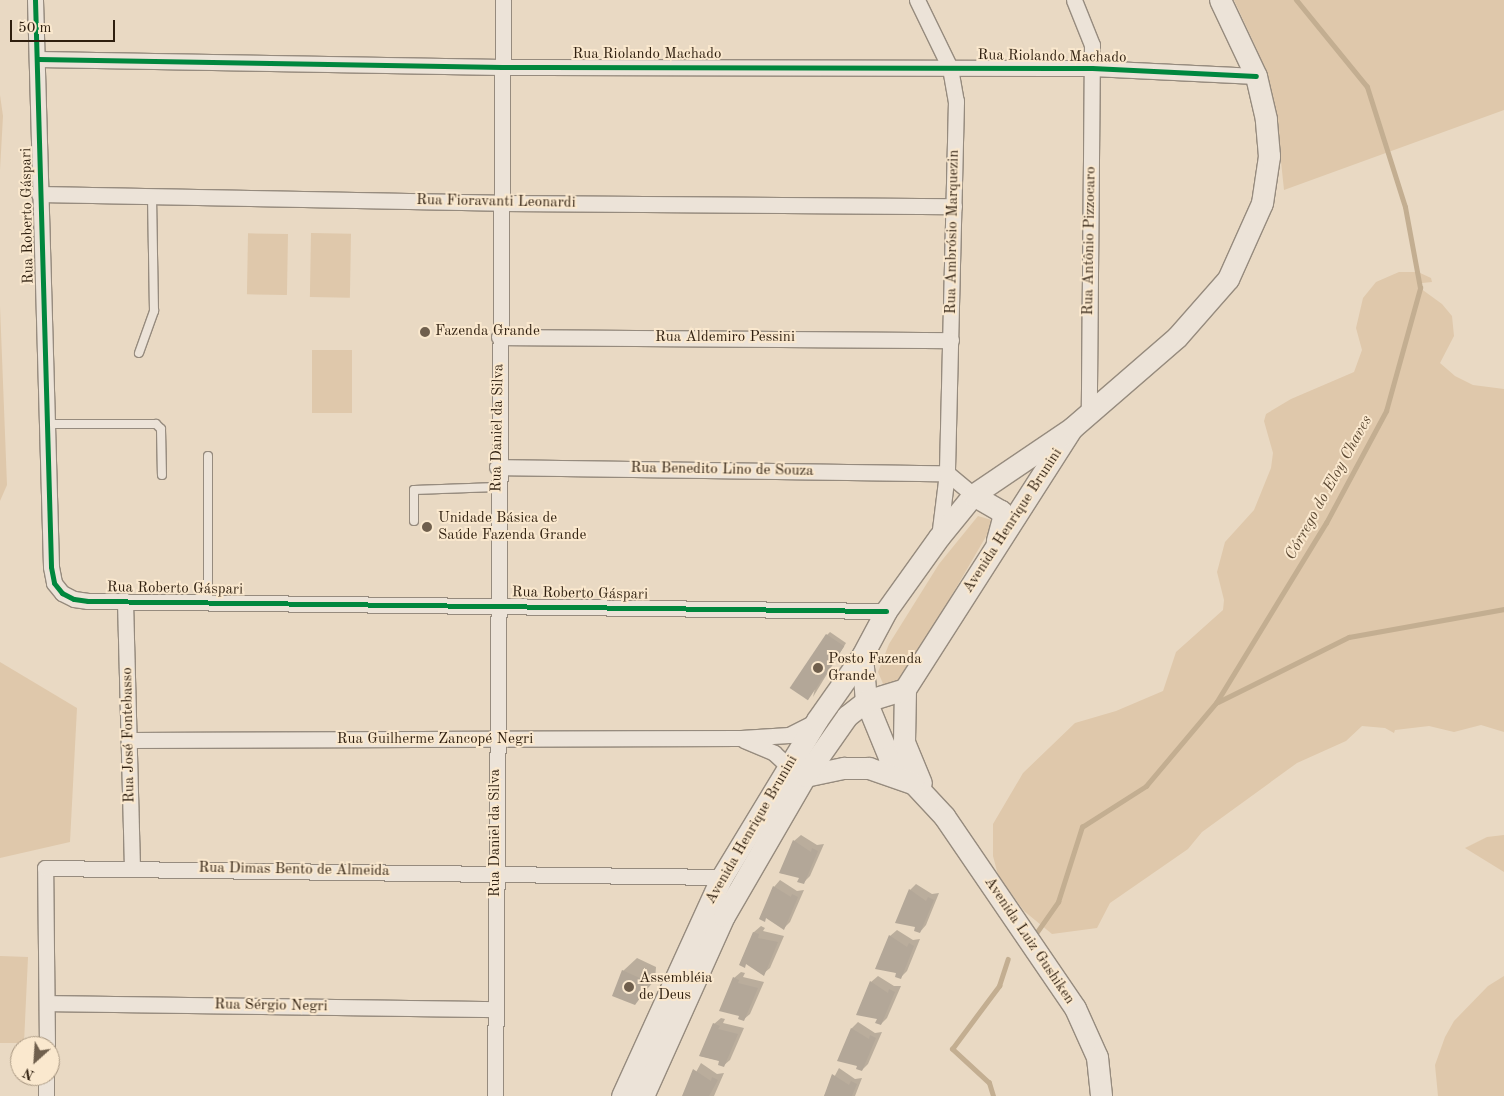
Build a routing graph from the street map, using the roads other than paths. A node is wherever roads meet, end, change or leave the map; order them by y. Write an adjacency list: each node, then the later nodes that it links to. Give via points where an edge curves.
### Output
1 (35, 0): 6 (street, Rua Roberto Gáspari)
2 (503, 0): 7 (street, Rua Daniel da Silva)
3 (917, 0): 8 (street, Rua Ambrósio Marquezin)
4 (1074, 0): 9 (street, Rua Antônio Pizzocaro, via 1092,45)
5 (1220, 0): 10 (main road, Avenida Henrique Brunini)
6 (38, 59): 7 (street, Rua Riolando Machado); 11 (street, Rua Roberto Gáspari)
7 (502, 67): 8 (street, Rua Riolando Machado); 13 (street, Rua Daniel da Silva)
8 (950, 68): 9 (street, Rua Riolando Machado); 14 (street, Rua Ambrósio Marquezin, via 956,101)
9 (1092, 68): 10 (street, Rua Riolando Machado); 18 (street, Rua Antônio Pizzocaro)
10 (1256, 76): 18 (main road, Avenida Henrique Brunini, via 1266,119 1269,156 1262,203 1246,244 1228,279 1205,308 1177,337)
11 (39, 194): 12 (street, Rua Fioravanti Leonardi); 19 (street, Rua Roberto Gáspari)
12 (152, 196): 13 (street, Rua Fioravanti Leonardi); 17 (lane, via 154,311)
13 (501, 203): 14 (street, Rua Fioravanti Leonardi); 15 (street, Rua Daniel da Silva)
14 (954, 206): 16 (street, Rua Ambrósio Marquezin)
15 (500, 337): 16 (street, Rua Aldemiro Pessini); 22 (street, Rua Daniel da Silva)
16 (951, 340): 23 (street, Rua Ambrósio Marquezin)
17 (139, 353)
18 (1089, 413): 20 (main road, Avenida Henrique Brunini)
19 (46, 424): 24 (lane, via 156,424 161,429); 30 (street, Rua Roberto Gáspari, via 54,582 62,593 74,599)
20 (1072, 428): 26 (main road, Avenida Henrique Brunini); 29 (main road, Avenida Henrique Brunini)
21 (208, 456): 31 (lane)
22 (497, 467): 23 (street, Rua Benedito Lino de Souza); 25 (street, Rua Daniel da Silva)
23 (946, 473): 26 (street); 28 (street, Rua Ambrósio Marquezin)
24 (162, 475)
25 (497, 487): 27 (lane, via 414,490); 32 (street, Rua Daniel da Silva)
26 (973, 495): 28 (main road, Avenida Henrique Brunini); 29 (main road, via 995,506 1002,515)
27 (414, 521)
28 (939, 538): 33 (main road, Avenida Henrique Brunini)
29 (994, 551): 35 (main road, Avenida Henrique Brunini)
30 (126, 601): 31 (street, Rua Roberto Gáspari); 39 (street, Rua José Fontebasso)
31 (208, 602): 32 (street, Rua Roberto Gáspari)
32 (496, 606): 33 (street, Rua Roberto Gáspari); 40 (street, Rua Daniel da Silva)
33 (886, 611): 34 (main road, Avenida Henrique Brunini)
34 (862, 656): 36 (main road); 37 (main road, Avenida Henrique Brunini)
35 (905, 689): 36 (main road); 43 (main road, Avenida Luiz Gushiken, via 904,742)
36 (866, 701): 41 (main road, Avenida Henrique Brunini, via 839,724); 42 (main road, Avenida Luiz Gushiken, via 889,757)
37 (817, 720): 38 (street, Rua Guilherme Zancopé Negri, via 789,735); 41 (main road, Avenida Henrique Brunini)
38 (741, 738): 40 (street, Rua Guilherme Zancopé Negri); 41 (street, Rua Guilherme Zancopé Negri, via 774,753)
39 (128, 740): 40 (street, Rua Guilherme Zancopé Negri); 44 (street, Rua José Fontebasso)
40 (496, 740): 45 (street, Rua Daniel da Silva)
41 (797, 771): 42 (main road, via 869,768); 46 (main road, Avenida Henrique Brunini); 52 (main road, Avenida Henrique Brunini, via 724,916)
42 (914, 783): 43 (main road, Avenida Luiz Gushiken)
43 (929, 798): 53 (main road, Avenida Luiz Gushiken, via 1075,1008 1097,1057)
44 (132, 869): 45 (street, Rua Dimas Bento de Almeida); 47 (street, Rua Dimas Bento de Almeida, via 45,868)
45 (496, 872): 46 (street, Rua Dimas Bento de Almeida); 48 (street, Rua Daniel da Silva)
46 (722, 877): 51 (main road, Avenida Henrique Brunini)
47 (48, 1004): 48 (street, Rua Sérgio Negri); 49 (street, Rua Dimas Bento de Almeida)
48 (494, 1009): 50 (street, Rua Daniel da Silva)
49 (47, 1036)
50 (495, 1096)
51 (622, 1096)
52 (643, 1096)
53 (1101, 1096)

